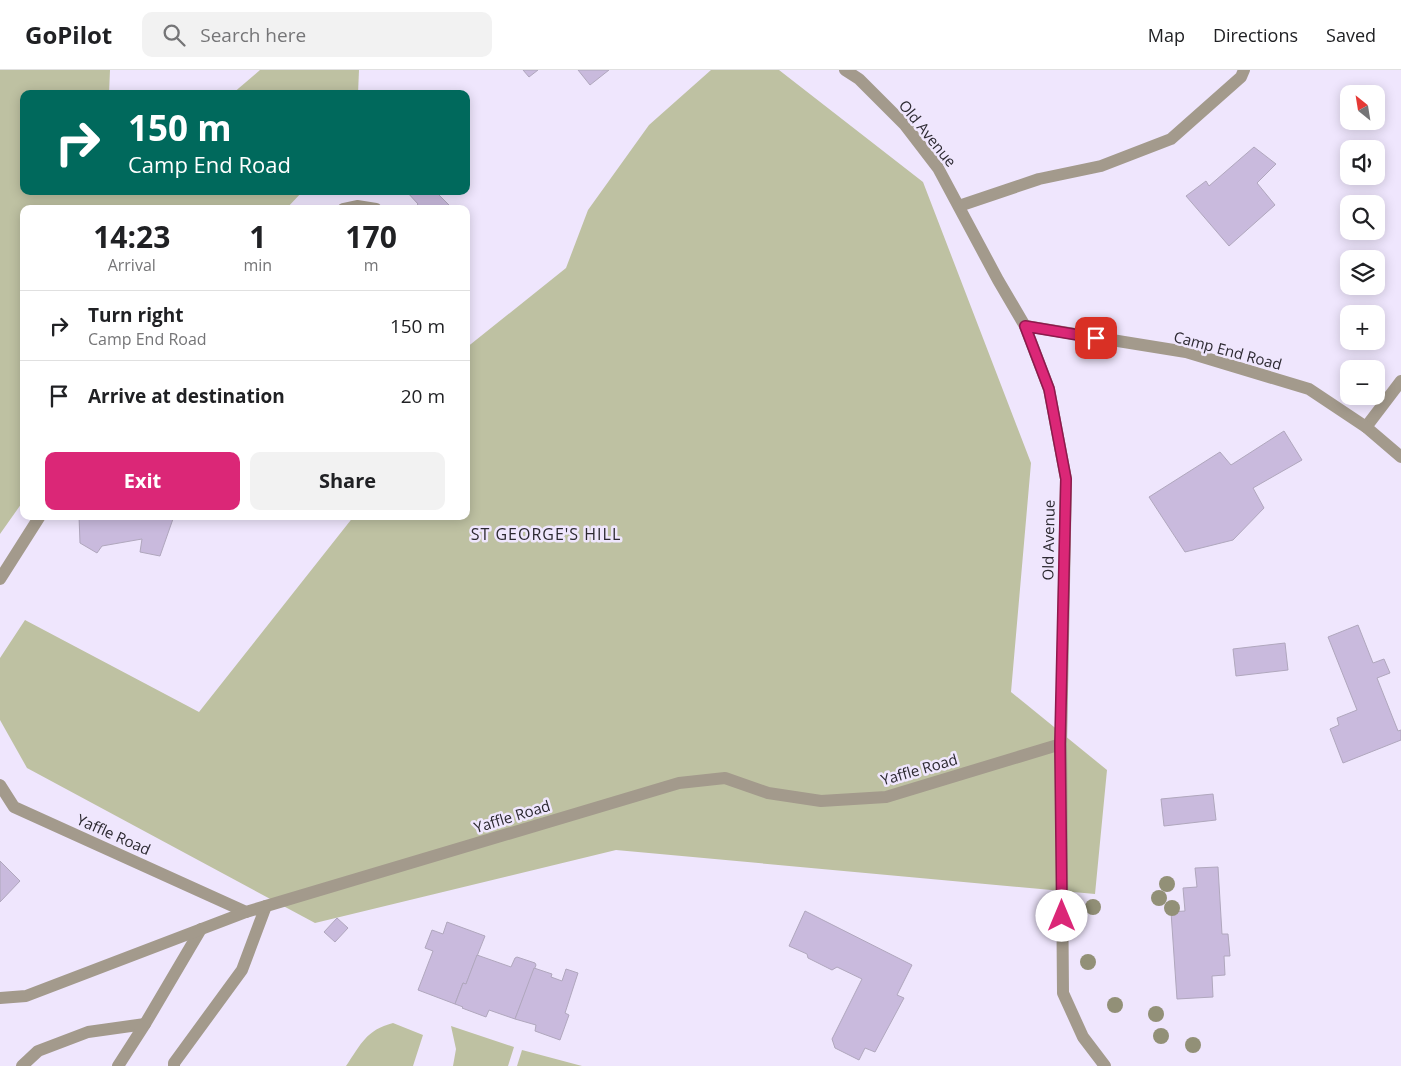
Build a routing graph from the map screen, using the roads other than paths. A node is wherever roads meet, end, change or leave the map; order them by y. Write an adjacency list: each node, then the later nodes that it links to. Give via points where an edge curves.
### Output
1 (845, 70): 3 (street, Old Avenue, via 859,79 905,125 938,168)
2 (1244, 70): 3 (street, via 1241,77 1171,139 1101,166 1039,179)
3 (960, 206): 4 (street, Old Avenue)
4 (1025, 326): 6 (street, Camp End Road, via 1186,352 1309,389); 10 (street, Old Avenue, via 1049,389 1066,479)
5 (1401, 381): 6 (street)
6 (1366, 427): 7 (street, Camp End Road)
7 (1401, 457)
8 (37, 520): 9 (street)
9 (0, 579)
10 (1060, 744): 12 (street, Yaffle Road, via 886,797 821,801 768,794 725,778 679,783); 20 (street, Old Avenue, via 1063,993 1083,1037)
11 (0, 785): 13 (street, Yaffle Road, via 14,807)
12 (266, 906): 13 (street, Yaffle Road); 19 (street, via 242,970)
13 (246, 912): 14 (street)
14 (201, 929): 15 (street, via 26,996); 16 (street)
15 (0, 998)
16 (145, 1024): 17 (street, via 88,1032 38,1051); 18 (street)
17 (22, 1066)
18 (118, 1066)
19 (174, 1066)
20 (1105, 1066)

